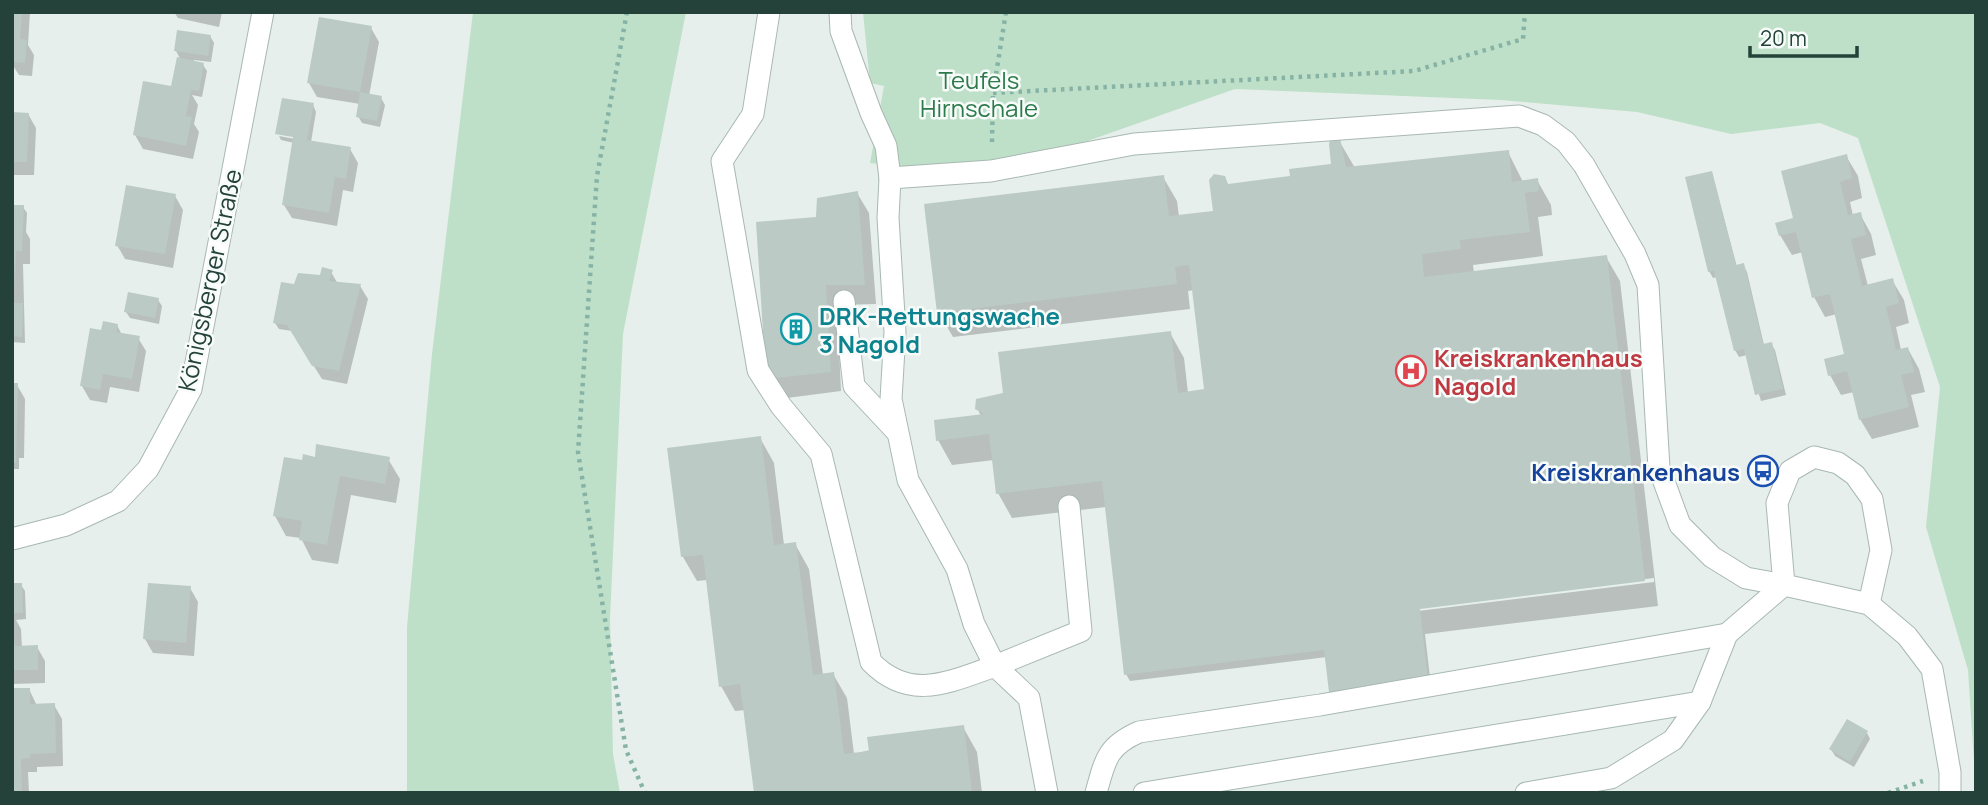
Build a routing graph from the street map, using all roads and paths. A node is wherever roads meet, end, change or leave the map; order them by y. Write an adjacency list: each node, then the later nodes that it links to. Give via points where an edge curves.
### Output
1 (263, 12): 13 (street, Königsberger Straße, via 191,389 148,469 118,501 66,525)
2 (627, 12): 19 (path, via 597,176 578,452 626,750)
3 (769, 12): 17 (street, via 753,114 722,161 758,370 821,454 871,662 885,677 908,686 948,682)
4 (840, 12): 9 (street, via 841,31 887,146)
5 (1006, 12): 7 (path)
6 (1525, 12): 7 (path, via 1522,39 1414,71)
7 (993, 93): 8 (path)
8 (991, 171): 9 (street); 14 (street, via 1134,144 1520,116 1543,125 1566,142 1584,165 1648,285 1659,468 1680,525 1712,557 1746,578)
9 (890, 178): 11 (street, via 895,332 891,399)
10 (844, 301): 11 (street, via 854,386)
11 (898, 433): 17 (street, via 908,480 957,569 974,624)
12 (1069, 506): 17 (street, via 1081,631)
13 (12, 539)
14 (1784, 585): 15 (street); 15 (street, via 1777,502 1790,471 1814,457 1838,463 1855,475 1872,499 1881,550); 16 (street)
15 (1869, 604): 24 (street, via 1907,636 1932,669)
16 (1727, 634): 18 (street); 21 (street, via 1139,732 1118,741 1103,765)
17 (995, 666): 20 (street, via 1029,698)
18 (1700, 702): 22 (street); 23 (street, via 1673,740 1611,778)
19 (645, 793)
20 (1047, 793)
21 (1096, 793)
22 (1144, 793)
23 (1526, 793)
24 (1951, 793)

